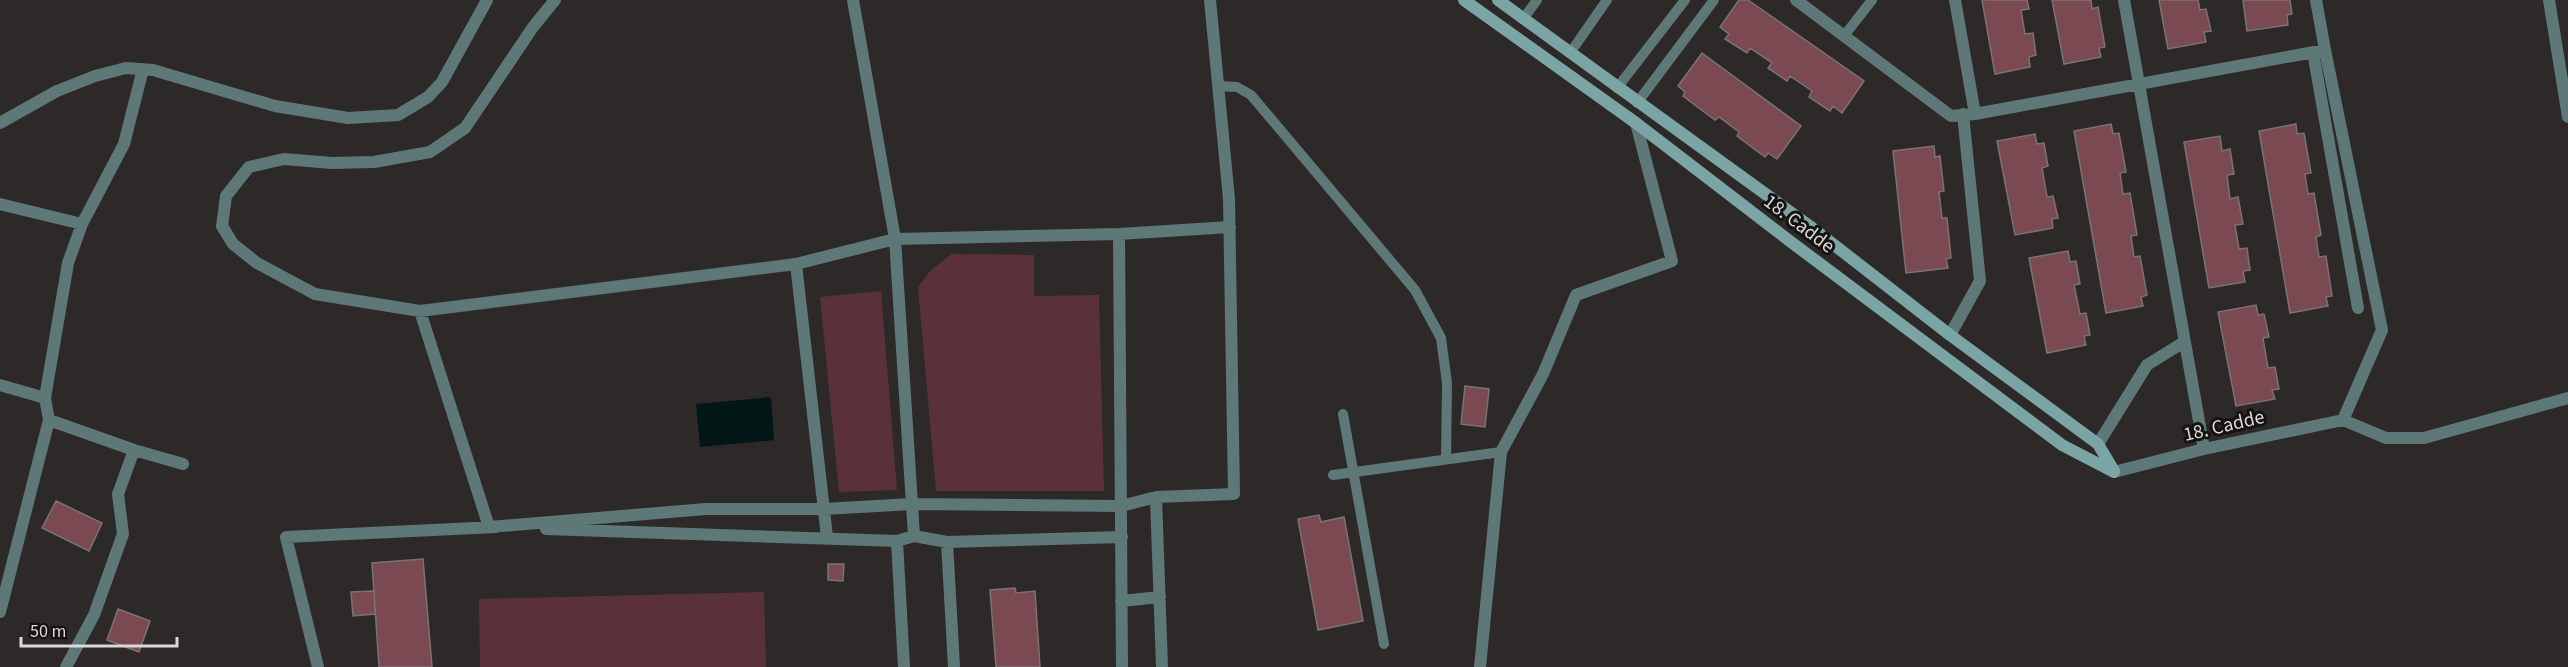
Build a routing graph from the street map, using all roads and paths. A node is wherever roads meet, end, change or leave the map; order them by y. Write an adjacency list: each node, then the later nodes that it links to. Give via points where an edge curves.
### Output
1 (487, 0): 22 (street, via 442,82 428,97 398,115 348,118 275,106)
2 (555, 0): 38 (street, via 465,128 430,152 374,162 284,159 249,167 226,196 222,226 233,244 257,263 315,294)
3 (853, 0): 35 (street)
4 (1210, 0): 23 (street)
5 (1464, 0): 30 (street, 18. Cadde)
6 (1498, 0): 17 (street, 18. Cadde)
7 (1537, 0): 17 (lane)
8 (1607, 0): 20 (lane)
9 (1685, 0): 25 (lane)
10 (1714, 0): 26 (lane)
11 (1796, 0): 18 (street)
12 (1872, 0): 18 (lane)
13 (1955, 0): 27 (street)
14 (2124, 0): 24 (street)
15 (2316, 0): 19 (street)
16 (2549, 0): 21 (street)
17 (1523, 19): 20 (street, 18. Cadde)
18 (1844, 36): 27 (street, via 1951,116)
19 (2319, 51): 24 (street); 37 (street); 46 (street, via 2382,330)
20 (1570, 53): 25 (street, 18. Cadde)
21 (2562, 53): 28 (street)
22 (143, 69): 29 (street, via 126,68 95,76 57,91); 32 (street, via 124,144)
23 (1218, 86): 33 (street); 51 (lane, via 1237,87 1251,95 1415,290 1441,338 1447,382)
24 (2138, 86): 27 (street); 40 (street)
25 (1617, 88): 26 (street, 18. Cadde)
26 (1637, 103): 39 (street, 18. Cadde, via 1811,228)
27 (1969, 114): 39 (street, via 1980,281)
28 (2568, 117)
29 (0, 123)
30 (1636, 123): 50 (street, via 1672,261 1576,295 1543,374); 54 (street, 18. Cadde, via 2062,445)
31 (0, 204): 32 (street)
32 (82, 224): 42 (street, via 68,263)
33 (1230, 227): 34 (street); 56 (street, via 1234,494)
34 (1119, 234): 35 (street); 58 (street)
35 (895, 239): 36 (street); 57 (street)
36 (796, 264): 38 (street); 59 (street)
37 (2358, 308)
38 (420, 311): 60 (street)
39 (1950, 335): 47 (street, 18. Cadde)
40 (2184, 342): 47 (street, via 2147,365); 48 (street)
41 (0, 385): 42 (street)
42 (45, 398): 45 (street)
43 (2568, 398): 46 (street, via 2424,438 2386,438)
44 (1343, 414): 53 (lane)
45 (49, 420): 49 (street); 68 (street)
46 (2343, 420): 48 (street, 18. Cadde)
47 (2098, 444): 54 (street, 18. Cadde)
48 (2204, 449): 54 (street, 18. Cadde)
49 (134, 450): 52 (street); 70 (street, via 118,494 123,534 94,615)
50 (1501, 452): 51 (lane); 76 (street)
51 (1446, 459): 53 (lane)
52 (183, 464)
53 (1353, 472): 55 (lane); 69 (lane)
54 (2114, 472)
55 (1333, 475)
56 (1156, 497): 58 (street); 66 (street)
57 (912, 504): 58 (street); 59 (street); 61 (street)
58 (1121, 506): 63 (street)
59 (824, 509): 60 (street, via 706,509); 62 (street)
60 (489, 527): 62 (street); 71 (street, via 286,537)
61 (914, 536): 64 (street); 65 (street)
62 (827, 537): 64 (street)
63 (1122, 537): 65 (street); 67 (street)
64 (897, 541): 72 (street)
65 (947, 542): 73 (street)
66 (1160, 597): 67 (street); 75 (street)
67 (1121, 601): 74 (street)
68 (0, 612)
69 (1384, 644)
70 (66, 667)
71 (318, 667)
72 (904, 667)
73 (954, 667)
74 (1122, 667)
75 (1162, 667)
76 (1480, 667)

